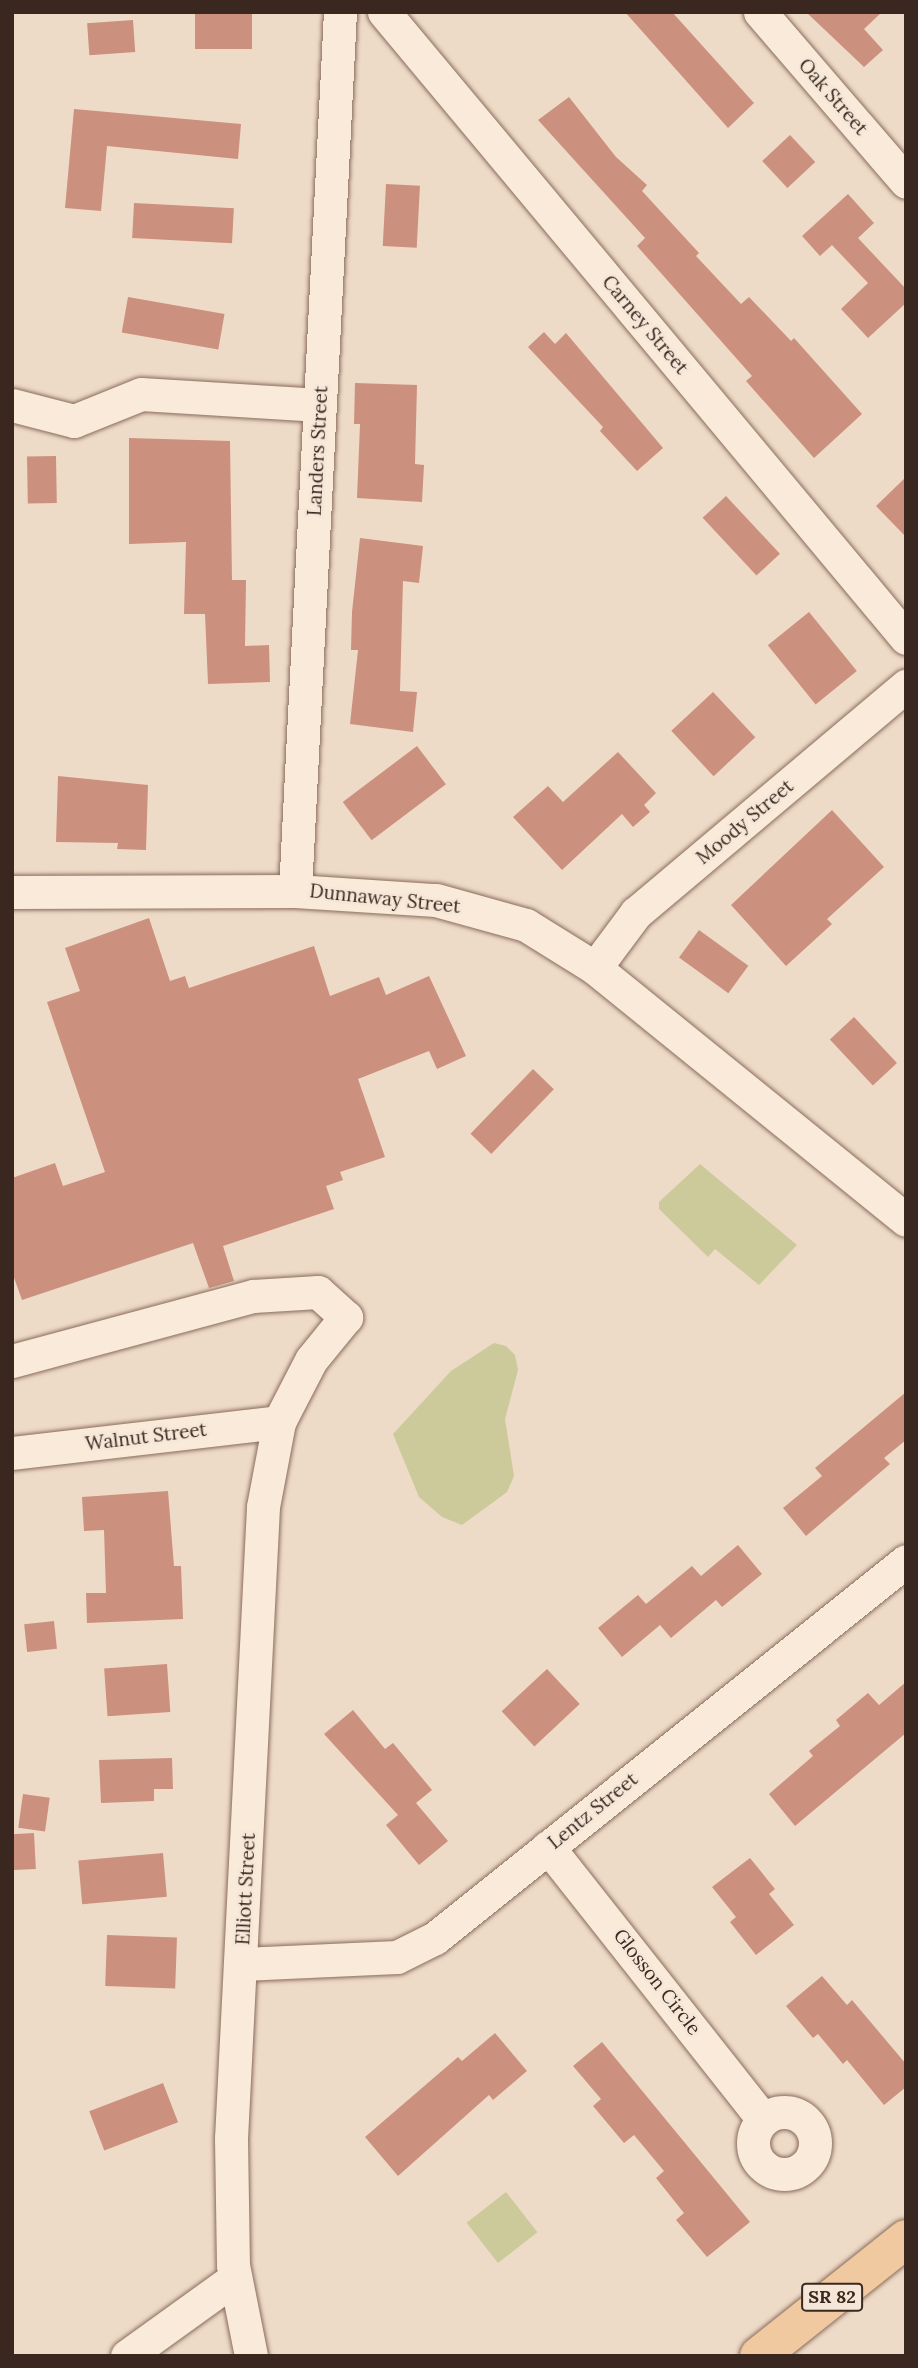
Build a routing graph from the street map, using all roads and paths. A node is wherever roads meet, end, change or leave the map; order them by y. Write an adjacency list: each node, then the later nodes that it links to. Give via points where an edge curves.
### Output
1 (340, 12): 6 (street, Landers Street)
2 (383, 12): 7 (street, Carney Street)
3 (760, 12): 4 (street, Oak Street)
4 (906, 182)
5 (12, 405): 6 (street, via 74,421 142,394)
6 (320, 405): 9 (street, Landers Street)
7 (906, 638)
8 (906, 686): 11 (street, Moody Street, via 636,913)
9 (295, 891): 10 (street, Dunnaway Street); 11 (street, Dunnaway Street, via 436,900 483,911 526,925)
10 (12, 892)
11 (595, 968): 12 (street, Dunnaway Street)
12 (906, 1220)
13 (12, 1361): 14 (street, Elliott Street, via 253,1296 318,1292 346,1317 311,1360)
14 (279, 1422): 15 (street, Walnut Street); 18 (street, Elliott Street, via 263,1507)
15 (12, 1453)
16 (906, 1561): 17 (street, Lentz Street)
17 (548, 1847): 18 (street, Lentz Street, via 435,1938 397,1957); 19 (street, Glosson Circle)
18 (242, 1964): 21 (street, Elliott Street, via 231,2138)
19 (763, 2119)
20 (906, 2239): 24 (main road, SR 82)
21 (235, 2278): 22 (street); 23 (street, Elliott Street)
22 (127, 2356)
23 (251, 2356)
24 (759, 2356)

